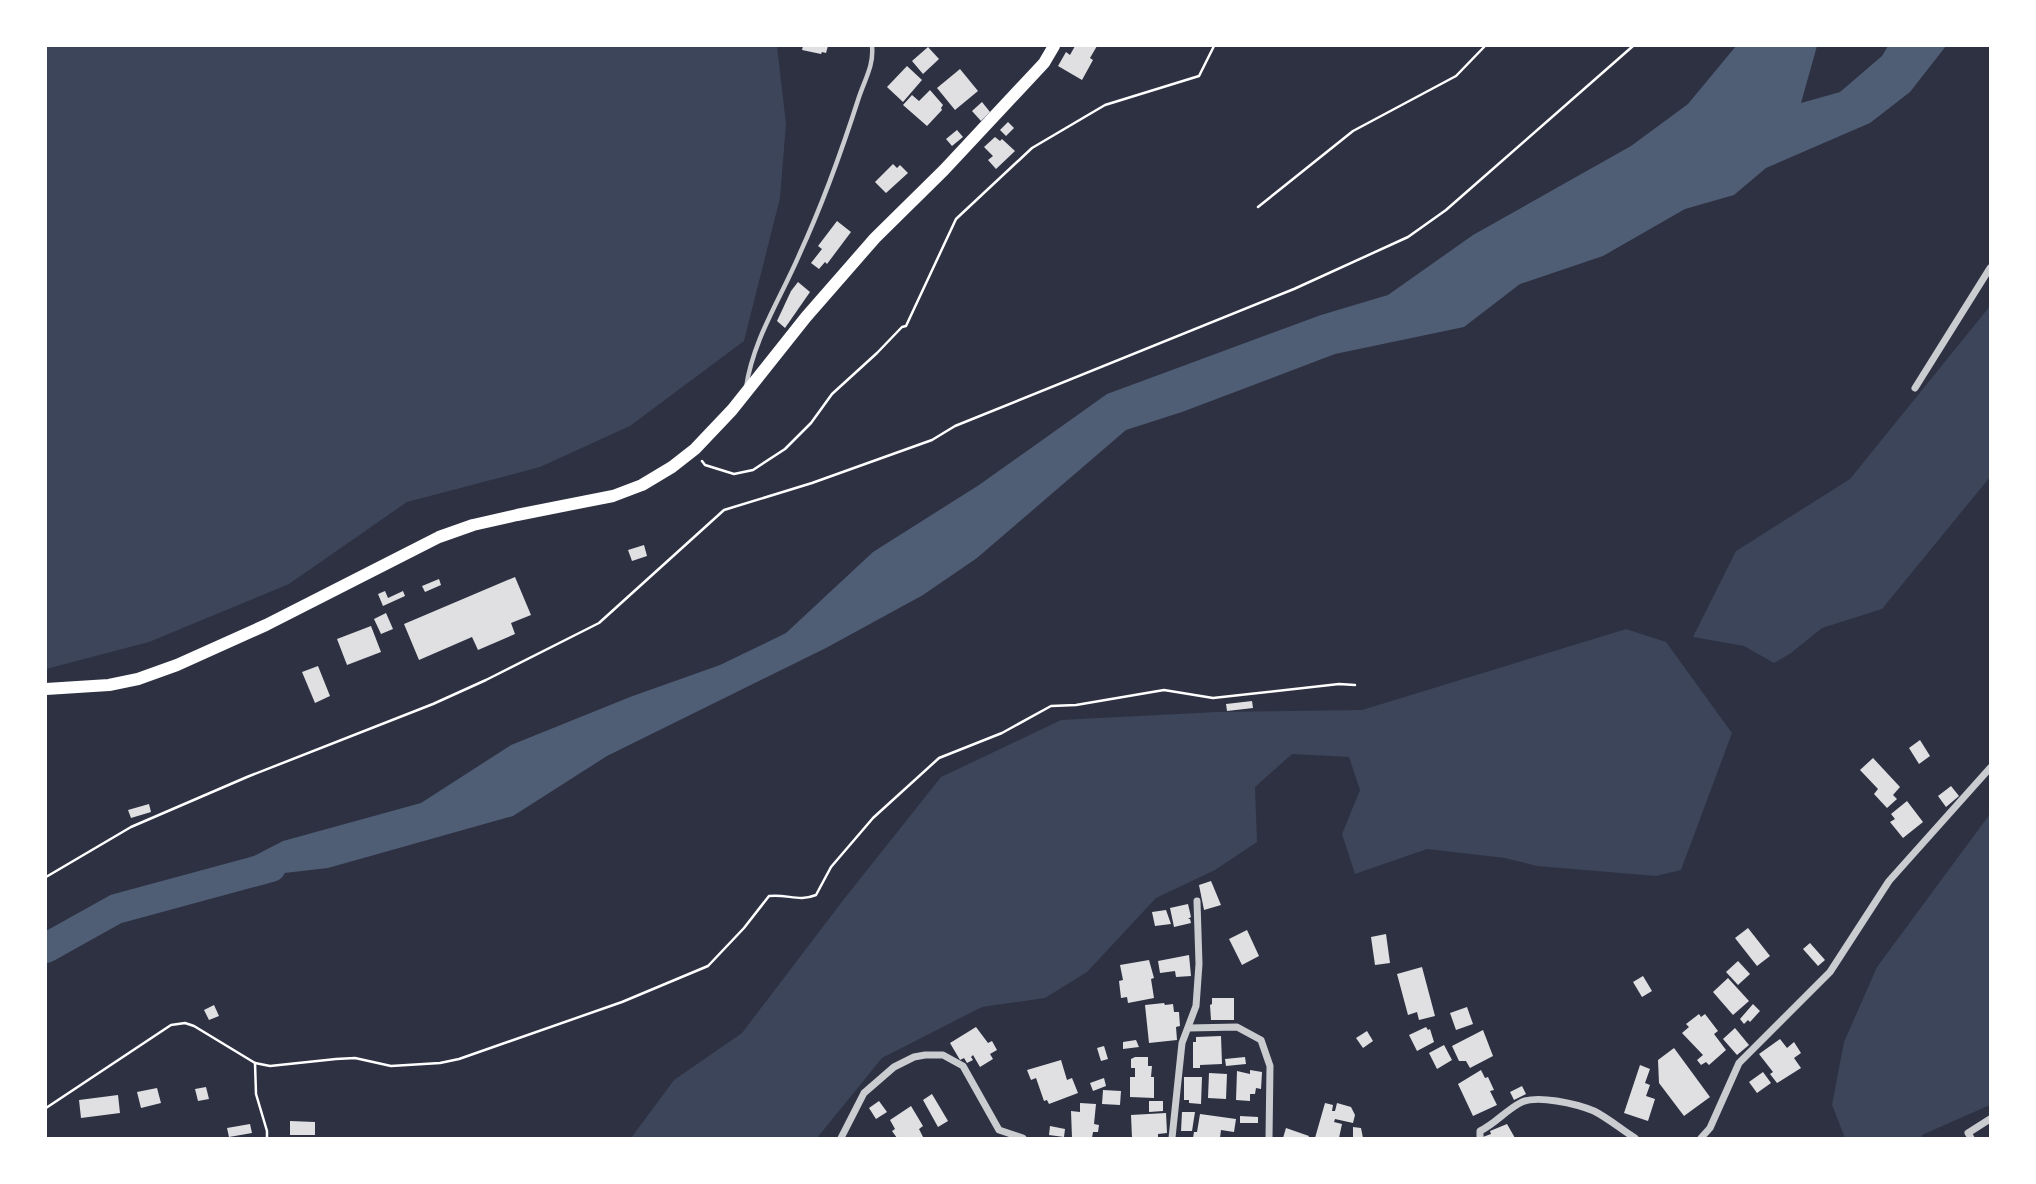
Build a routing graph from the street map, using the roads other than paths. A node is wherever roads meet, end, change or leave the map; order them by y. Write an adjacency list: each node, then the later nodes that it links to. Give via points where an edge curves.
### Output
1 (872, 46): 5 (lane, via 871,67 853,120 806,240 764,330)
2 (1054, 46): 5 (main road, via 1044,63 875,238)
3 (1990, 268): 4 (street)
4 (1915, 388)
5 (745, 394): 6 (main road, via 695,449 642,485 439,537 266,625 138,679)
6 (46, 689)
7 (1990, 768): 17 (street, via 1889,881 1830,972 1739,1063)
8 (1197, 901): 9 (street, via 1199,964 1196,1006)
9 (1189, 1028): 13 (street, via 1182,1043); 14 (street, via 1237,1027 1261,1040 1270,1066)
10 (1990, 1119): 18 (street, via 1968,1133)
11 (841, 1139): 12 (street, via 864,1093 894,1067 914,1057 943,1055 962,1066 999,1130)
12 (1023, 1139)
13 (1172, 1139)
14 (1269, 1139)
15 (1480, 1139): 16 (street, via 1480,1131 1518,1104 1552,1100 1593,1111)
16 (1635, 1139)
17 (1701, 1139)
18 (1971, 1139)

